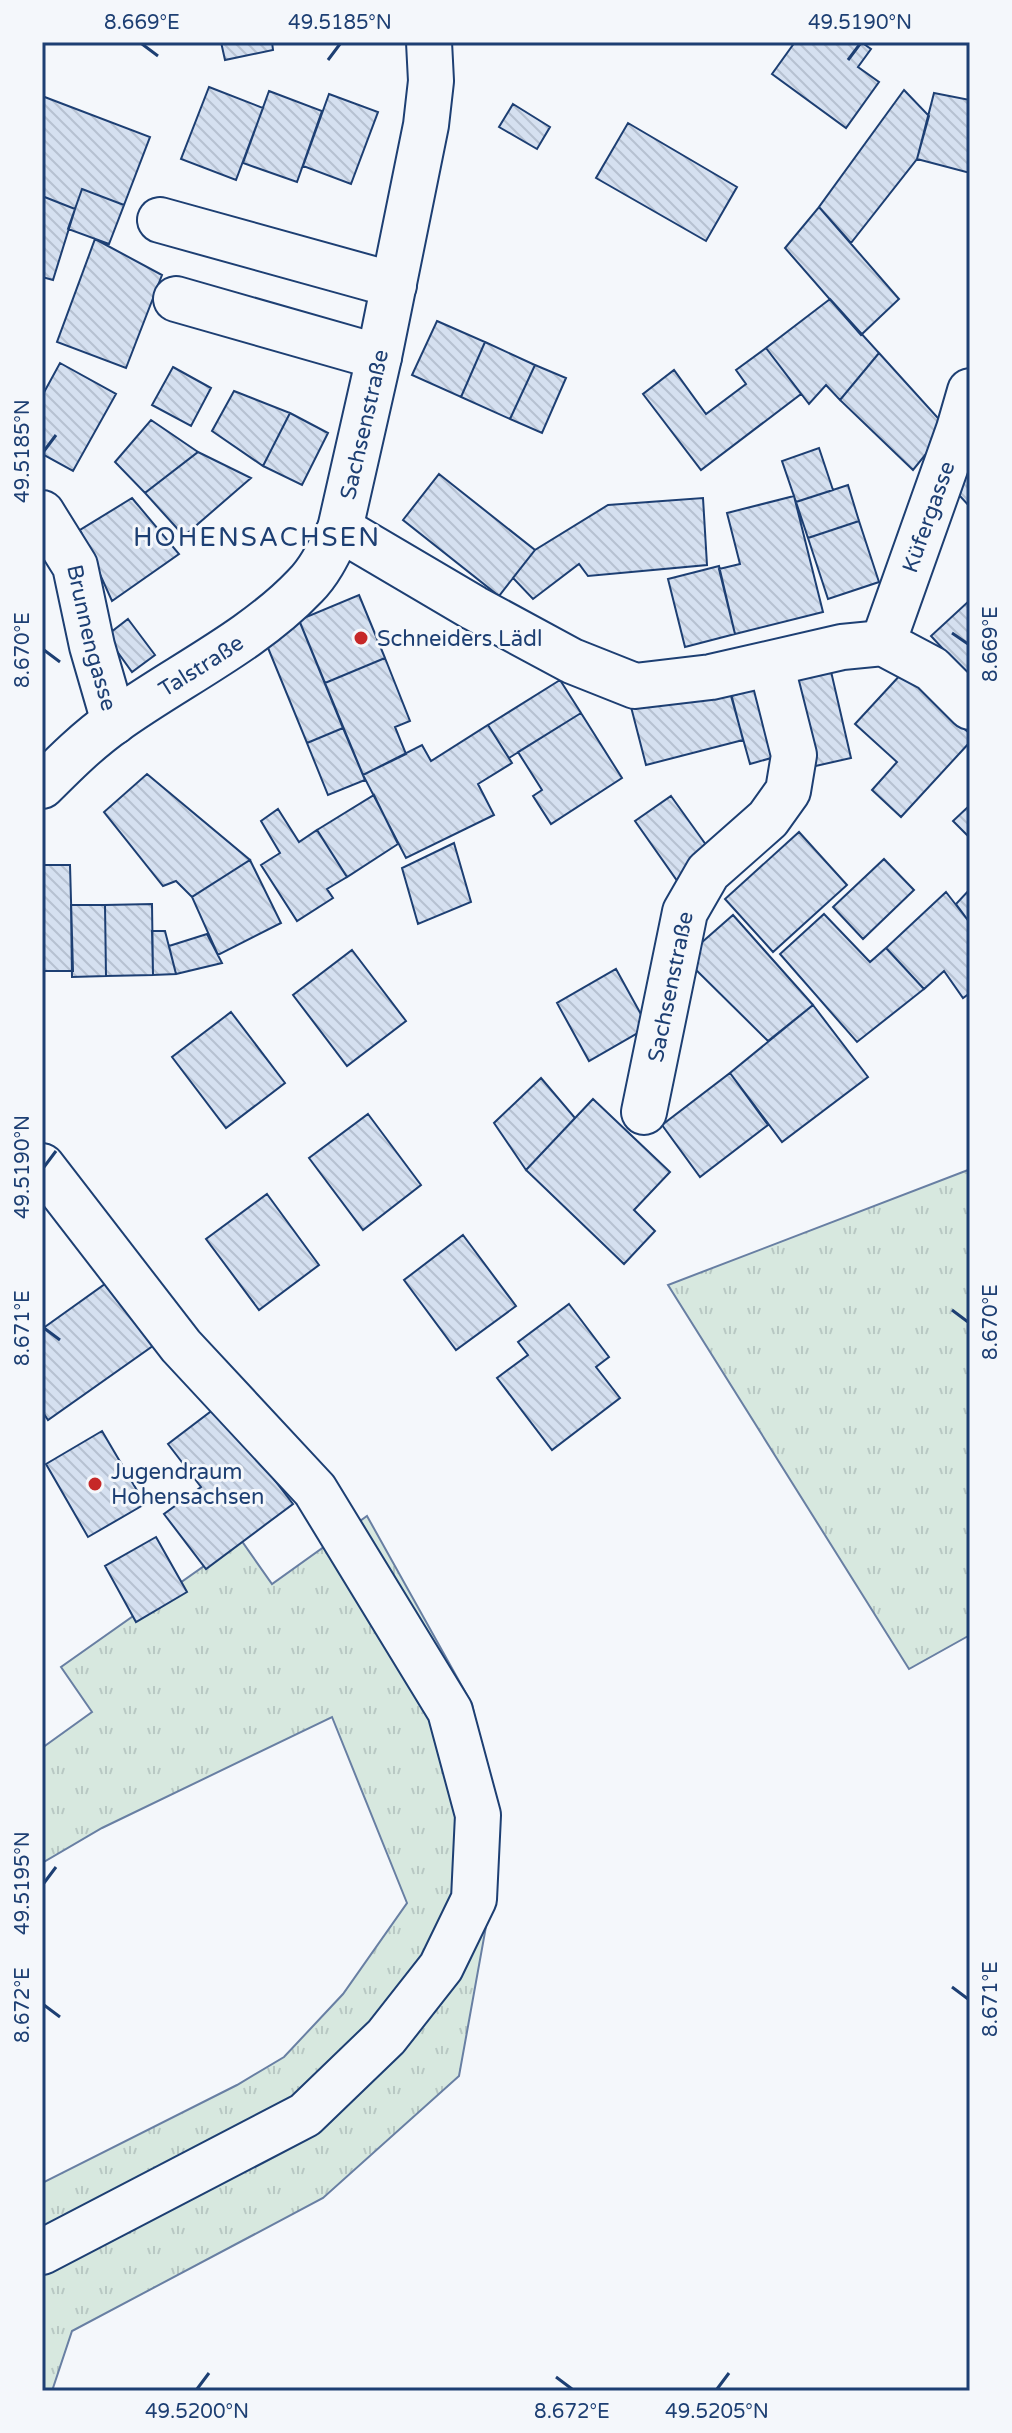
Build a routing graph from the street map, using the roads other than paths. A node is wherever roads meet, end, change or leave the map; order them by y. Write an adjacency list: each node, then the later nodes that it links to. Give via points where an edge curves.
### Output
1 (429, 42): 3 (street, Sachsenstraße, via 426,125)
2 (160, 220): 3 (street)
3 (394, 285): 5 (street, Sachsenstraße)
4 (176, 299): 5 (street)
5 (379, 357): 8 (street, Sachsenstraße)
6 (970, 391): 9 (street, Küfergasse)
7 (42, 513): 12 (street, Brunnengasse, via 75,566)
8 (340, 529): 10 (street, Sachsenstraße, via 572,661 635,686); 12 (street, Talstraße, via 305,586 263,623)
9 (883, 643): 10 (street, Sachsenstraße); 11 (street, via 932,669)
10 (771, 664): 14 (street, Sachsenstraße, via 794,755 788,791 768,819 708,872 685,912)
11 (970, 707)
12 (114, 722): 13 (street, Talstraße)
13 (42, 786)
14 (644, 1112)
15 (42, 1166): 16 (street, via 181,1346 315,1490 450,1711 478,1815 474,1899 441,1967 386,2037 305,2115)
16 (42, 2252)

